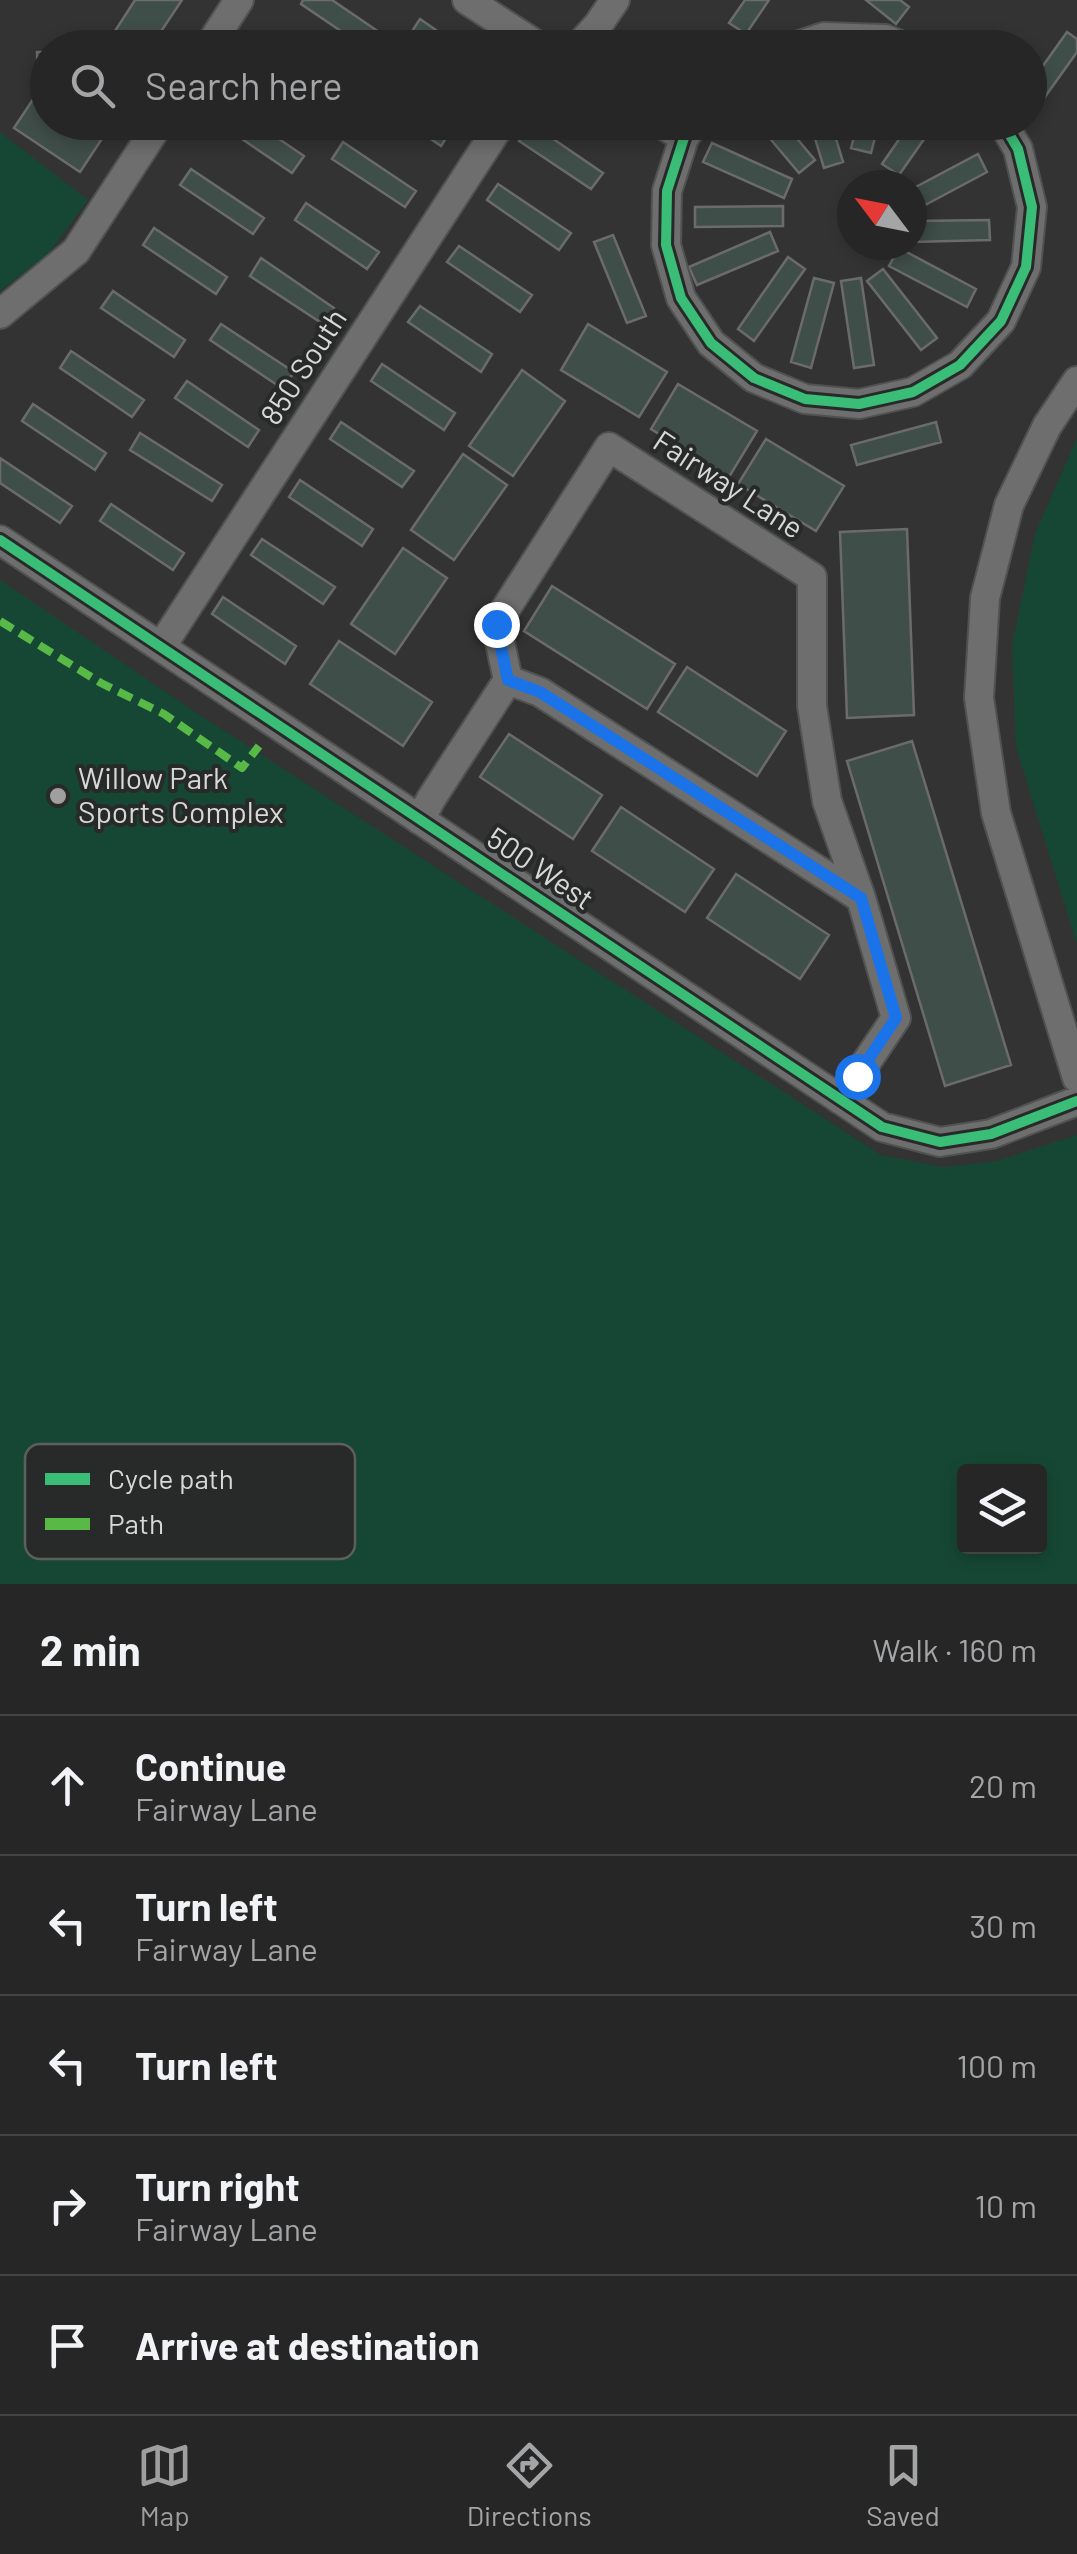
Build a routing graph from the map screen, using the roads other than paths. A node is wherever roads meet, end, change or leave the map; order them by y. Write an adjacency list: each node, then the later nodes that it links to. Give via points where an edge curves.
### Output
1 (239, 0): 4 (street)
2 (467, 0): 5 (street)
3 (615, 0): 6 (street)
4 (220, 30)
5 (513, 30)
6 (594, 30)
7 (148, 140): 11 (street, via 76,251)
8 (490, 140): 14 (street, 850 South)
9 (685, 140): 10 (street, via 667,190 666,245 681,298 712,344 754,378 805,399 859,404 912,392 960,365 1001,321 1026,266 1032,207)
10 (1013, 140)
11 (0, 314)
12 (1077, 380): 18 (street, via 1009,505 984,598 979,698 996,813)
13 (0, 540): 14 (street, 500 West)
14 (161, 647): 16 (street, 500 West)
15 (508, 680): 16 (street); 17 (street, via 540,692); 17 (street, Fairway Lane, via 496,624 610,447 812,577 812,706 827,802)
16 (420, 820): 19 (street, 500 West)
17 (861, 898): 19 (street, Fairway Lane, via 896,1018)
18 (1077, 1078)
19 (841, 1100): 20 (street, 500 West, via 882,1127 940,1142 991,1134)
20 (1077, 1101)

